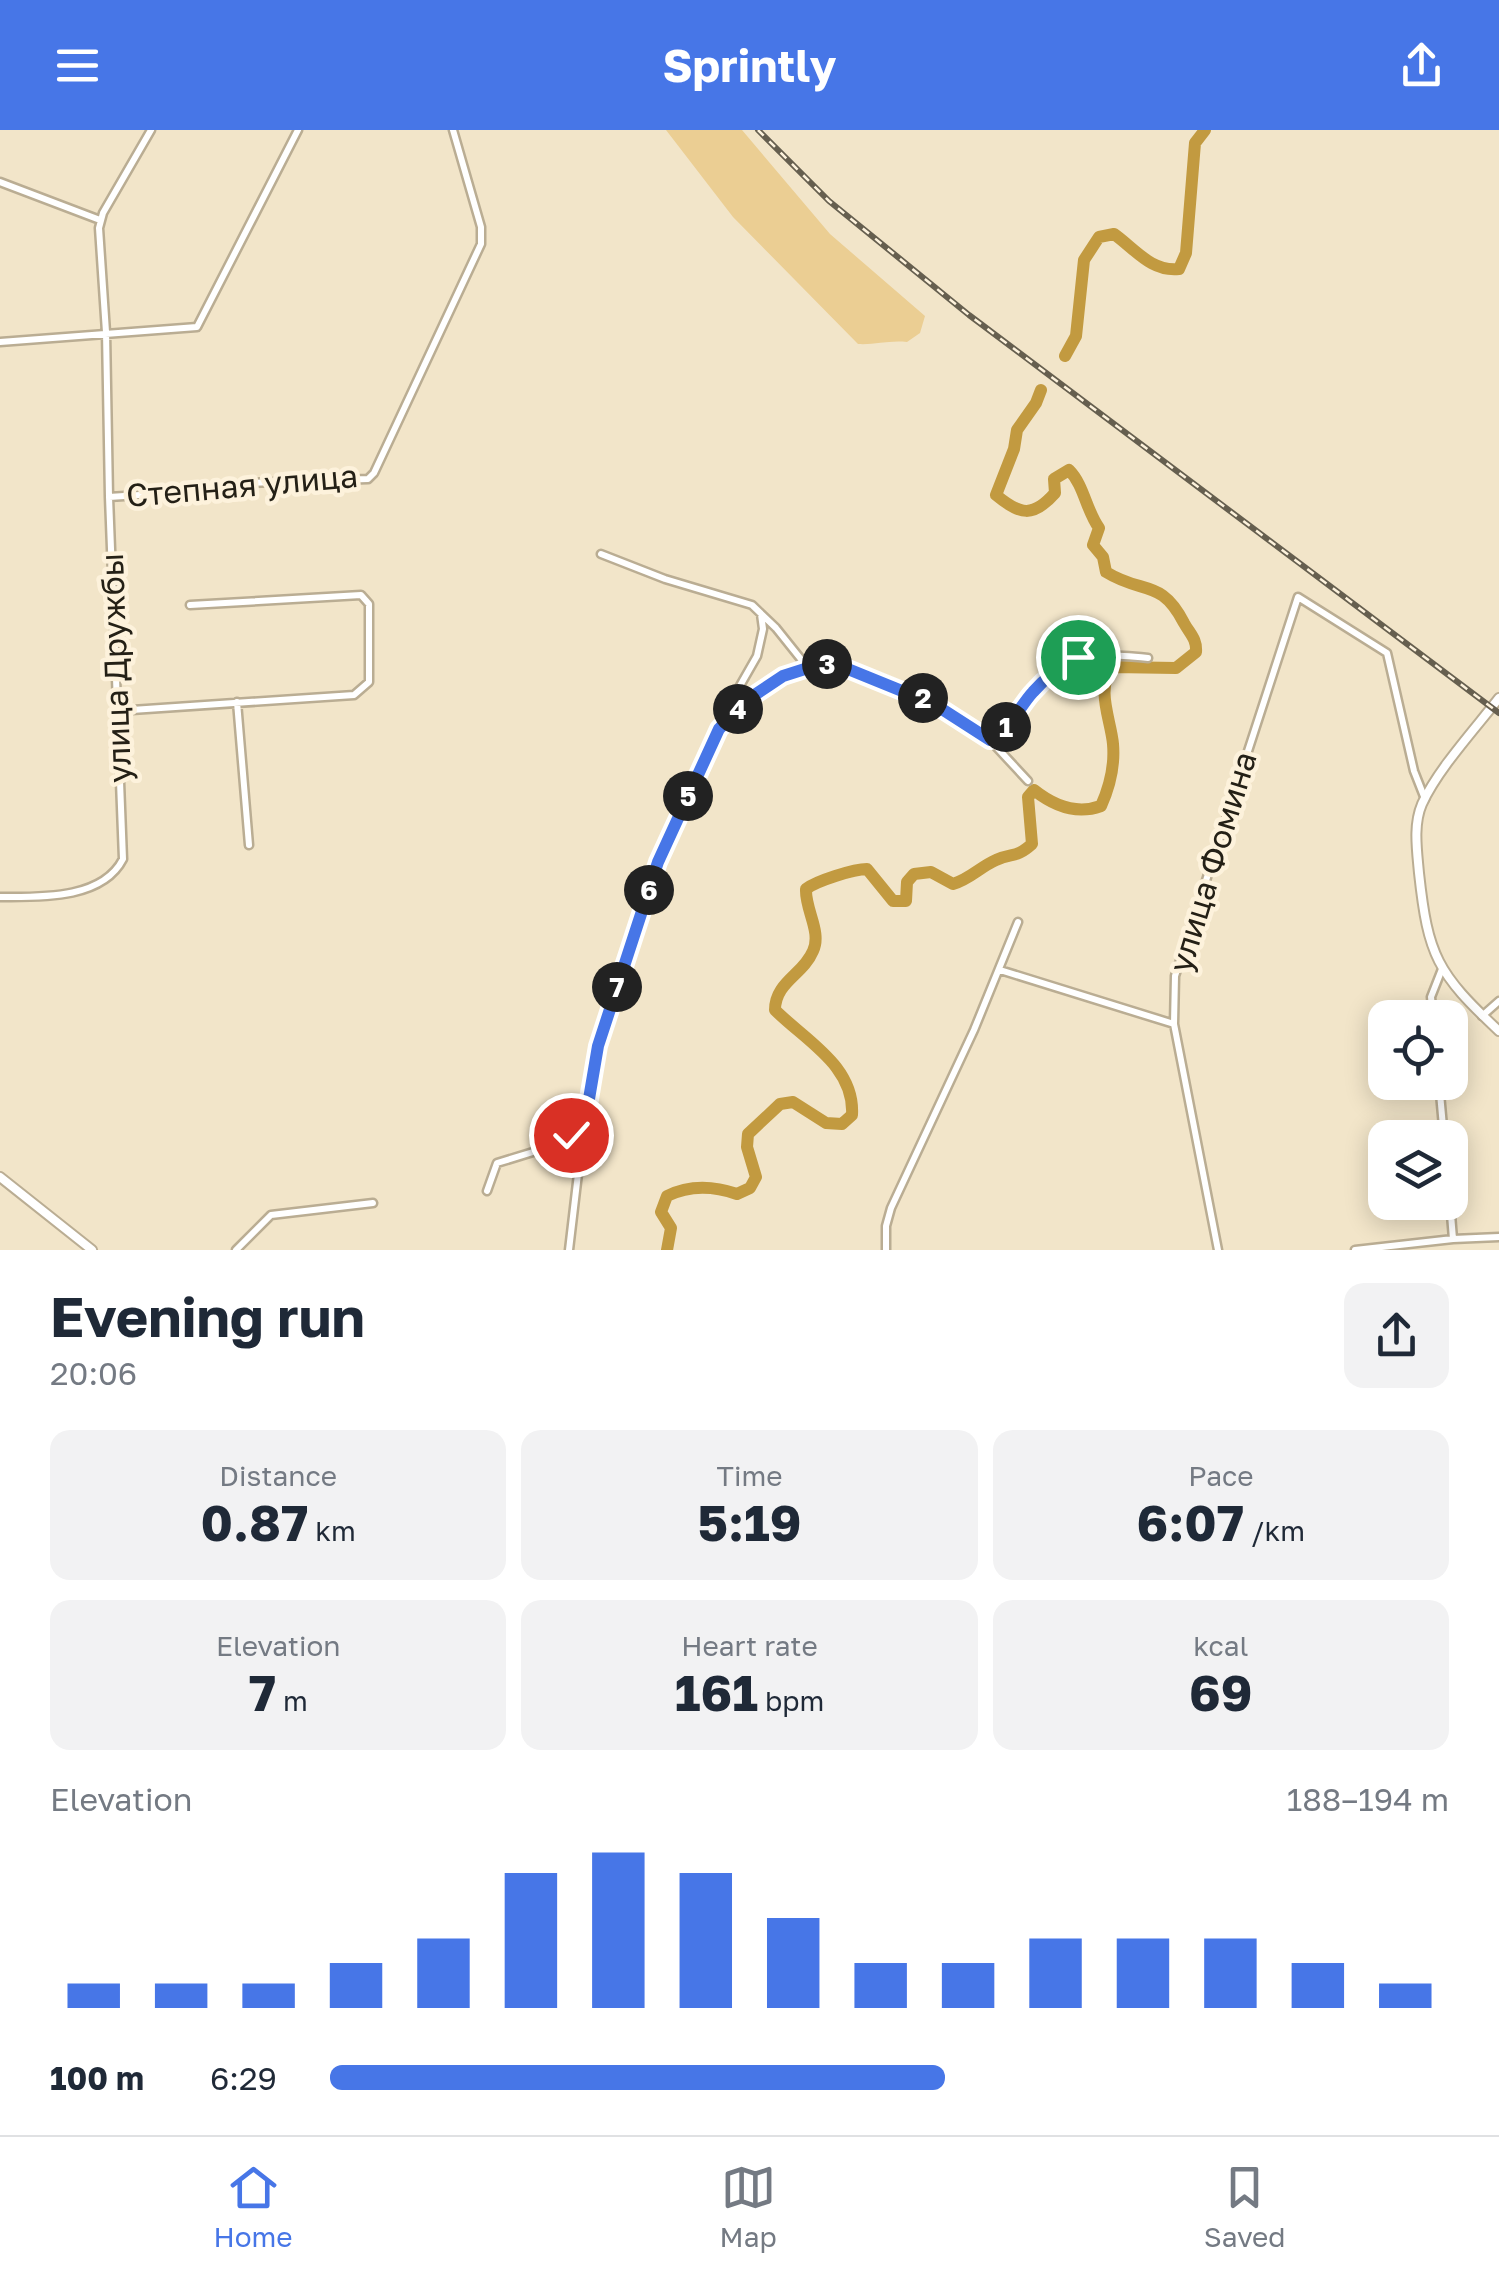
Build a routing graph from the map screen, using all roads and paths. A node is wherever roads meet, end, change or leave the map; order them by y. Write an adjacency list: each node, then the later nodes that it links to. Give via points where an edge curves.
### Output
1 (152, 130): 5 (street)
2 (298, 130): 6 (street, via 197,327)
3 (453, 130): 8 (street, Степная улица, via 481,244 374,473 368,479)
4 (0, 182): 5 (street)
5 (100, 220): 6 (street, улица Дружбы)
6 (106, 332): 7 (street); 8 (street, улица Дружбы)
7 (0, 342)
8 (109, 498): 16 (street, улица Дружбы)
9 (601, 554): 11 (street, via 744,602)
10 (190, 605): 15 (street, via 355,593 369,604 369,682 354,695)
11 (761, 614): 13 (street); 17 (street, via 757,656)
12 (1148, 658): 18 (street, via 1089,654 1067,663)
13 (808, 668): 17 (street, via 766,684); 18 (street, via 828,664 861,672 934,704)
14 (1499, 698): 20 (street)
15 (237, 702): 16 (street); 21 (street)
16 (117, 711): 22 (street, улица Дружбы, via 123,859 110,877 84,889)
17 (719, 729): 31 (street, via 658,862 598,1046)
18 (990, 740): 19 (street)
19 (1028, 780)
20 (1424, 800): 24 (street, via 1418,820 1424,925); 29 (street, улица Фомина, via 1387,653 1298,597 1178,960)
21 (249, 845)
22 (0, 898)
23 (1018, 922): 25 (street)
24 (1442, 969): 26 (street); 28 (street)
25 (1000, 970): 29 (street); 41 (street, via 891,1208)
26 (1431, 1000)
27 (1499, 1002): 28 (street)
28 (1482, 1016): 30 (street)
29 (1174, 1024): 42 (street, улица Фомина)
30 (1499, 1031)
31 (582, 1140): 33 (street, via 562,1134 497,1163); 40 (street)
32 (0, 1176): 38 (street)
33 (487, 1191)
34 (373, 1203): 39 (street, via 270,1215)
35 (1451, 1220): 37 (street)
36 (1499, 1237): 37 (street)
37 (1453, 1239): 43 (street)
38 (92, 1250)
39 (236, 1250)
40 (569, 1250)
41 (886, 1250)
42 (1218, 1250)
43 (1356, 1250)

